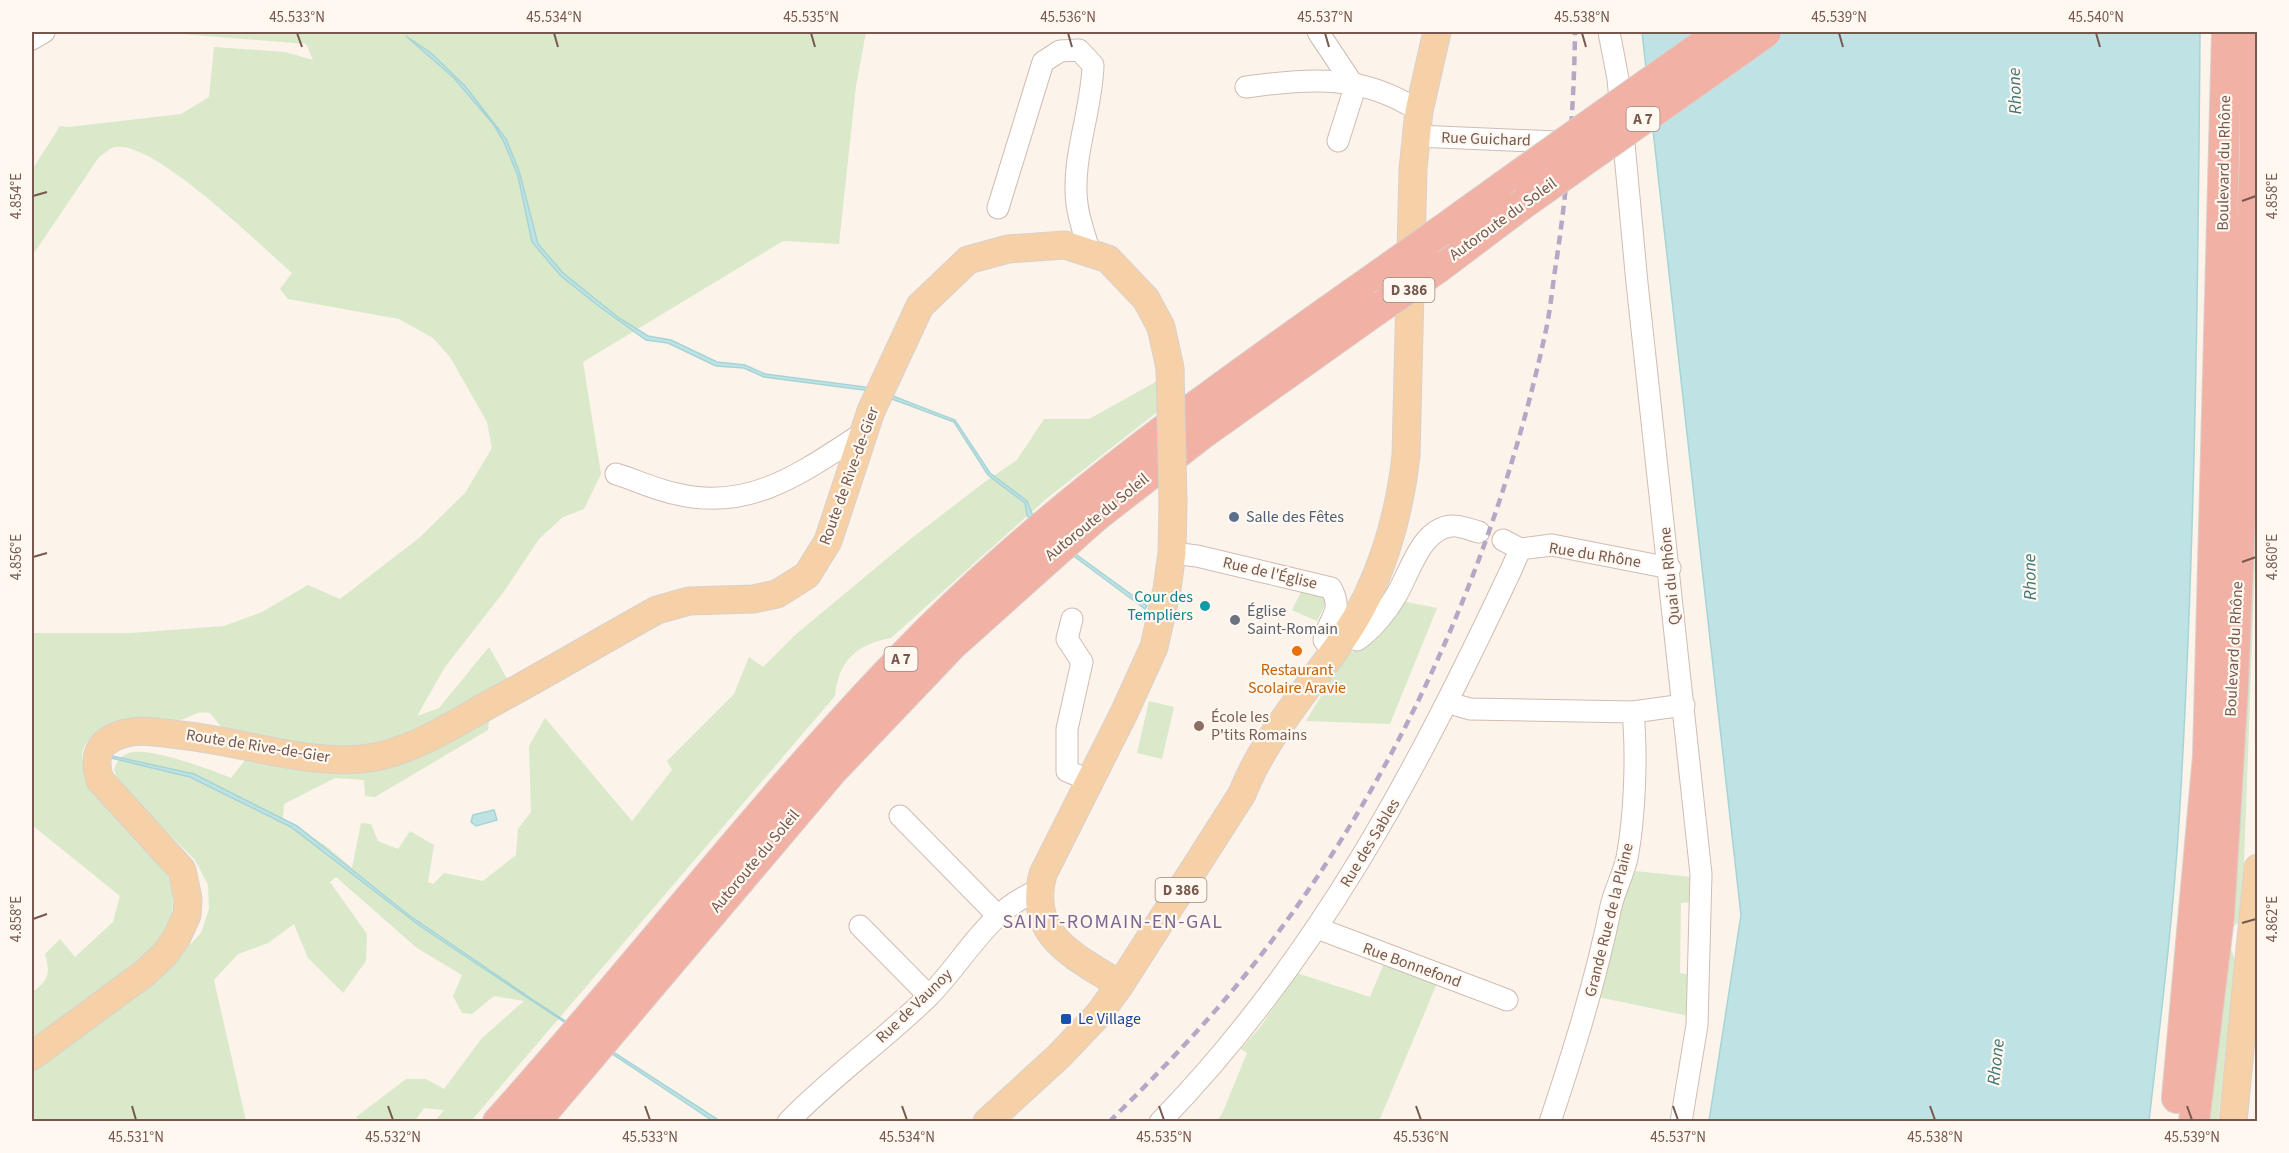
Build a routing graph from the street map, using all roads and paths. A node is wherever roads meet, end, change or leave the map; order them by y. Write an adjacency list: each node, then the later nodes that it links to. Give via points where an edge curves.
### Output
1 (44, 32): 9 (street)
2 (1318, 32): 10 (street)
3 (1437, 32): 12 (main road, D 386)
4 (1609, 32): 22 (street, Quai du Rhône, via 1618,79 1619,143)
5 (1721, 32): 39 (highway, Autoroute du Soleil / A 7, bridge, via 1189,411 1078,497 992,571 812,753)
6 (1766, 32): 40 (highway, Autoroute du Soleil / A 7, bridge, via 1202,434 1095,517 953,644 832,771)
7 (2227, 32): 46 (highway, Boulevard du Rhône, via 2208,756)
8 (2255, 32): 47 (highway, Boulevard du Rhône, via 2255,153 2232,698 2219,916)
9 (32, 39)
10 (1354, 83): 11 (street, via 1317,80); 12 (street, via 1383,90); 13 (street)
11 (1246, 87)
12 (1418, 123): 14 (street, Rue Guichard); 24 (main road, D 386, via 1411,212 1406,456 1401,497 1363,606)
13 (1338, 141)
14 (1556, 142)
15 (998, 207): 16 (street, via 1043,62 1060,51 1079,50 1093,65 1092,94 1078,160 1076,204)
16 (1090, 254): 17 (main road, Route de Rive-de-Gier, via 1065,246 1008,249 968,260 920,306); 21 (main road, Route de Rive-de-Gier, bridge, via 1108,259 1146,298 1161,327 1170,368)
17 (863, 433): 18 (street, via 789,481 719,499 677,495); 38 (main road, Route de Rive-de-Gier, via 828,540 807,575 795,584 777,594 753,599 689,601 657,610 416,742 360,759 321,758 145,731 126,733 107,742 95,764 100,780 182,870 187,915 177,938 145,973)
18 (616, 474)
19 (1479, 532): 24 (street, via 1452,526 1425,541 1396,595 1367,633 1357,640)
20 (1511, 545): 22 (street, Rue du Rhône, via 1552,545); 25 (street, Rue des Sables)
21 (1172, 553): 24 (street, Rue de l'Église, via 1331,588 1338,609 1323,640); 28 (main road, Route de Rive-de-Gier, via 1154,647)
22 (1670, 568): 26 (street, Quai du Rhône)
23 (1072, 619): 28 (street, via 1067,639 1082,662 1067,729 1067,771)
24 (1340, 643): 35 (main road, D 386, via 1256,765 1242,794)
25 (1449, 702): 27 (street, via 1470,709); 34 (street, Rue des Sables, via 1394,805)
26 (1684, 705): 27 (street); 45 (street, Quai du Rhône, via 1702,897 1697,1025)
27 (1633, 712): 44 (street, Grande Rue de la Plaine, via 1635,747 1627,857 1611,906 1582,1028)
28 (1089, 780): 31 (main road, Route de Rive-de-Gier)
29 (900, 816): 32 (street)
30 (2258, 868): 48 (main road)
31 (1038, 891): 32 (street, Rue de Vaunoy); 35 (main road, via 1040,912 1049,934)
32 (999, 916): 36 (street, Rue de Vaunoy)
33 (860, 926): 36 (street)
34 (1317, 928): 37 (street, Rue Bonnefond); 43 (street, Rue des Sables, via 1252,1020)
35 (1120, 985): 42 (main road, D 386, via 1084,1031)
36 (929, 996): 41 (street, Rue de Vaunoy)
37 (1507, 1000)
38 (32, 1056)
39 (498, 1122)
40 (535, 1122)
41 (788, 1122)
42 (987, 1122)
43 (1160, 1122)
44 (1550, 1122)
45 (1681, 1122)
46 (2175, 1122)
47 (2194, 1122)
48 (2233, 1122)

